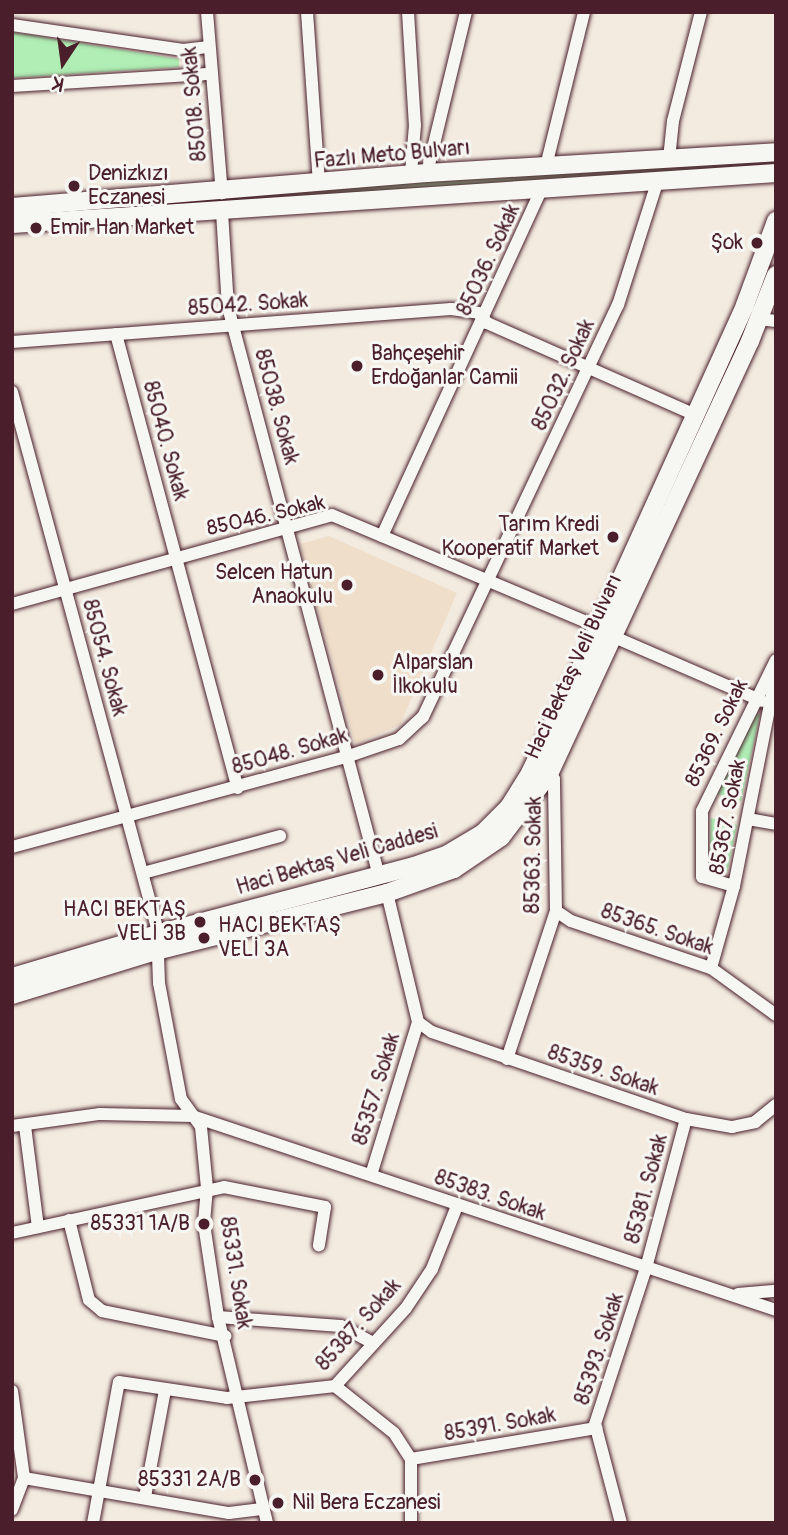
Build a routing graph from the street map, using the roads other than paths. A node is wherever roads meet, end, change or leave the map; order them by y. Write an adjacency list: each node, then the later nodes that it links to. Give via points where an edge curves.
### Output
1 (207, 12): 8 (street, 85018. Sokak)
2 (307, 12): 17 (street)
3 (408, 12): 15 (street)
4 (466, 12): 15 (street)
5 (584, 12): 13 (street)
6 (701, 12): 12 (street, via 673,121)
7 (12, 25): 8 (street, via 183,50)
8 (209, 47): 9 (street, 85018. Sokak)
9 (211, 74): 10 (street); 19 (street, 85018. Sokak)
10 (12, 86)
11 (776, 152): 12 (main road, Fazlı Meto Bulvarı)
12 (669, 159): 13 (main road, Fazlı Meto Bulvarı)
13 (546, 166): 15 (main road, Fazlı Meto Bulvarı)
14 (776, 173): 16 (main road)
15 (419, 174): 17 (main road, Fazlı Meto Bulvarı)
16 (658, 180): 18 (main road); 30 (street, 85032. Sokak, via 639,249)
17 (319, 184): 19 (main road, Fazlı Meto Bulvarı)
18 (541, 191): 21 (main road); 25 (street, 85036. Sokak)
19 (222, 193): 20 (main road, Fazlı Meto Bulvarı)
20 (12, 207)
21 (222, 212): 23 (main road); 27 (street, 85038. Sokak, via 228,307)
22 (776, 221): 32 (main road, Haci Bektaş Veli Bulvarı)
23 (12, 224)
24 (776, 275): 26 (main road, Haci Bektaş Veli Bulvarı)
25 (483, 318): 27 (street, 85042. Sokak, via 479,313 451,309); 30 (street, 85042. Sokak); 34 (street, 85036. Sokak)
26 (767, 320): 39 (main road, Haci Bektaş Veli Bulvarı)
27 (234, 325): 28 (street, 85042. Sokak); 33 (street, 85038. Sokak)
28 (116, 334): 29 (street, 85042. Sokak); 35 (street, 85040. Sokak)
29 (12, 342)
30 (588, 368): 32 (street, 85042. Sokak); 36 (street, 85032. Sokak)
31 (12, 393): 37 (street, 85054. Sokak)
32 (696, 415): 39 (main road, Haci Bektaş Veli Bulvarı)
33 (288, 527): 34 (street, 85046. Sokak, via 332,516); 35 (street, 85046. Sokak); 44 (street, 85038. Sokak)
34 (382, 536): 36 (street, 85046. Sokak)
35 (178, 558): 37 (street, 85046. Sokak); 46 (street, 85040. Sokak)
36 (489, 580): 39 (street, 85046. Sokak); 44 (street, 85048. Sokak, via 423,717 399,739)
37 (66, 590): 38 (street, 85046. Sokak); 47 (street, 85054. Sokak)
38 (12, 604)
39 (607, 632): 42 (street, 85046. Sokak); 45 (main road, Haci Bektaş Veli Bulvarı); 53 (main road, Haci Bektaş Veli Caddesi, via 509,807 483,833 449,854)
40 (776, 660): 42 (street, 85369. Sokak)
41 (776, 673): 43 (street, 85367. Sokak)
42 (754, 698): 43 (street, 85046. Sokak); 54 (street, 85369. Sokak, via 702,811 702,877)
43 (769, 704): 48 (street, 85367. Sokak)
44 (349, 756): 46 (street, 85048. Sokak); 53 (street, 85038. Sokak)
45 (549, 774): 55 (main road, Haci Bektaş Veli Bulvarı, via 501,837 454,869); 56 (street, 85363. Sokak, via 554,779)
46 (238, 788): 47 (street, 85048. Sokak)
47 (127, 817): 51 (street, 85048. Sokak); 52 (street, 85054. Sokak)
48 (748, 819): 49 (street); 54 (street, 85367. Sokak)
49 (776, 824)
50 (280, 836): 52 (street)
51 (12, 847)
52 (142, 873): 57 (street, 85054. Sokak)
53 (379, 876): 57 (main road, Haci Bektaş Veli Caddesi)
54 (734, 886): 58 (street, 85367. Sokak)
55 (387, 893): 57 (main road, Haci Bektaş Veli Caddesi); 62 (street, 85357. Sokak)
56 (556, 911): 58 (street, 85365. Sokak, via 571,921); 63 (street, 85363. Sokak)
57 (157, 942): 59 (main road, Haci Bektaş Veli Caddesi); 60 (main road, Haci Bektaş Veli Caddesi); 65 (street, 85331. Sokak, via 181,1099)
58 (711, 968): 61 (street, 85365. Sokak)
59 (12, 978)
60 (12, 995)
61 (776, 1015)
62 (418, 1022): 63 (street, 85359. Sokak, via 432,1032); 68 (street, 85357. Sokak)
63 (507, 1059): 66 (street, 85359. Sokak)
64 (776, 1105): 66 (street, 85359. Sokak, via 755,1122 732,1127)
65 (192, 1116): 67 (street, 85383. Sokak, via 100,1114); 68 (street, 85383. Sokak); 69 (street, 85331. Sokak, via 201,1127)
66 (686, 1119): 75 (street, 85381. Sokak)
67 (19, 1126): 72 (street)
68 (371, 1175): 70 (street, 85383. Sokak)
69 (208, 1188): 71 (street); 74 (street, via 245,1190 325,1207); 79 (street, 85331. Sokak, via 204,1223)
70 (457, 1206): 75 (street, 85383. Sokak); 81 (street, 85387. Sokak, via 432,1269 406,1308)
71 (69, 1220): 72 (street); 80 (street, via 89,1300 102,1311)
72 (38, 1227): 73 (street)
73 (12, 1233)
74 (319, 1246)
75 (646, 1268): 77 (street, 85383. Sokak); 86 (street, 85393. Sokak)
76 (776, 1292): 77 (street)
77 (734, 1294): 78 (street, 85383. Sokak)
78 (776, 1310)
79 (218, 1317): 80 (street, 85331. Sokak); 81 (street, via 341,1326)
80 (225, 1336): 85 (street, 85331. Sokak)
81 (373, 1343): 82 (street, 85387. Sokak)
82 (335, 1386): 85 (street, 85387. Sokak); 87 (street, via 394,1433)
83 (164, 1390): 85 (street, 85387. Sokak); 89 (street, 85387. Sokak, via 119,1382); 90 (street)
84 (12, 1391): 88 (street)
85 (237, 1398): 91 (street, 85331. Sokak)
86 (596, 1429): 87 (street, 85391. Sokak); 96 (street, 85393. Sokak)
87 (411, 1459): 95 (street)
88 (24, 1478): 89 (street); 92 (street)
89 (100, 1488): 90 (street); 93 (street)
90 (145, 1497): 91 (street, via 229,1513)
91 (264, 1509): 94 (street, 85331. Sokak)
92 (12, 1510)
93 (93, 1523)
94 (267, 1523)
95 (411, 1523)
96 (621, 1523)

